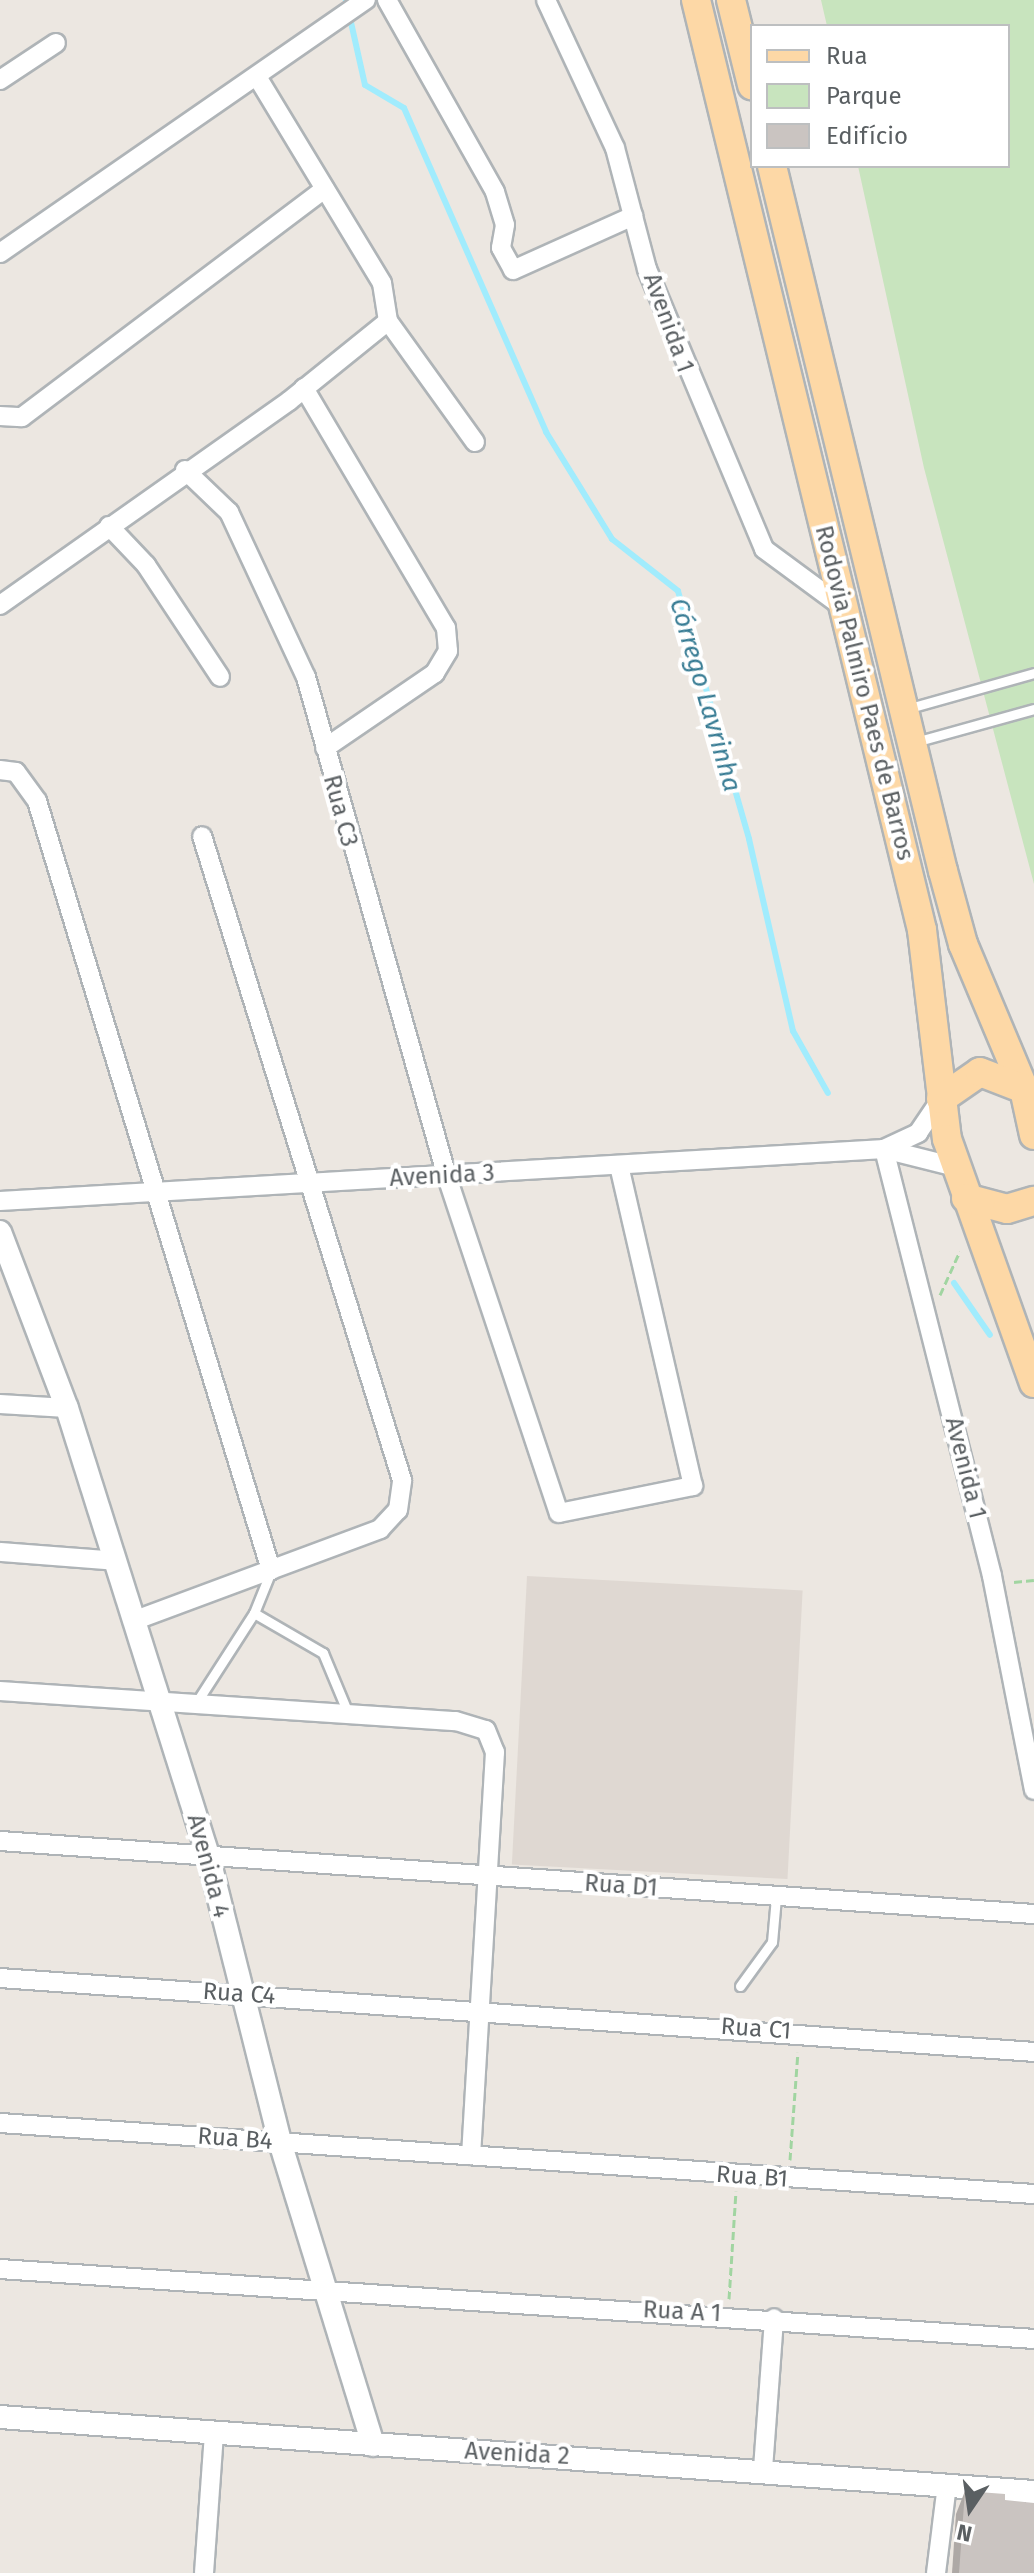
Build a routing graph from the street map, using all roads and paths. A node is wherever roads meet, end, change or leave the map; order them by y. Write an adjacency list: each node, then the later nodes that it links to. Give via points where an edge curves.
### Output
1 (387, 0): 12 (street, via 495,192 505,225 501,248 513,270)
2 (546, 0): 12 (street, Avenida 1, via 615,148)
3 (696, 0): 21 (main road, Rodovia Palmiro Paes de Barros)
4 (731, 0): 8 (main road)
5 (363, 2): 7 (street)
6 (56, 43): 9 (street)
7 (257, 77): 11 (street); 13 (street)
8 (750, 77)
9 (0, 80)
10 (772, 168): 24 (main road, Rodovia Palmiro Paes de Barros)
11 (325, 189): 14 (street, via 382,283); 16 (street, via 22,417)
12 (633, 216): 21 (street, Avenida 1, via 698,403 764,549)
13 (0, 253)
14 (388, 321): 15 (street); 17 (street)
15 (304, 388): 18 (street); 27 (street, via 439,614 448,651 435,673)
16 (0, 416)
17 (475, 442)
18 (185, 470): 19 (street); 27 (street, Rua C3, via 229,512 268,583)
19 (109, 526): 20 (street); 23 (street, via 146,565)
20 (0, 605)
21 (844, 608): 31 (main road, Rodovia Palmiro Paes de Barros, via 922,930)
22 (1034, 673): 24 (lane)
23 (220, 677)
24 (905, 709): 26 (main road, Rodovia Palmiro Paes de Barros)
25 (1034, 709): 26 (lane)
26 (912, 743): 30 (main road, Rodovia Palmiro Paes de Barros, via 963,944)
27 (325, 748): 36 (street, Rua C3)
28 (0, 770): 38 (street, via 16,772 37,801)
29 (202, 836): 37 (street)
30 (1024, 1089): 31 (main road, via 980,1072); 32 (main road, Rodovia Palmiro Paes de Barros)
31 (941, 1099): 33 (street, via 918,1133); 35 (main road, Rodovia Palmiro Paes de Barros)
32 (1034, 1135)
33 (884, 1149): 34 (street, Avenida 3); 35 (street); 45 (street, Avenida 1)
34 (619, 1165): 36 (street, Avenida 3); 36 (street, Rua C3, via 693,1486 559,1513)
35 (956, 1167): 41 (main road, Rodovia Palmiro Paes de Barros)
36 (447, 1177): 37 (street, Avenida 3)
37 (309, 1182): 38 (street, Avenida 3); 51 (street, via 402,1480 398,1510 380,1529)
38 (157, 1189): 39 (street, Avenida 3); 51 (street)
39 (0, 1201)
40 (1034, 1201): 41 (main road, via 1007,1209)
41 (970, 1210): 45 (path); 46 (main road, Rodovia Palmiro Paes de Barros)
42 (0, 1232): 44 (street, Avenida 4)
43 (0, 1263): 44 (street, Avenida 4)
44 (25, 1293): 48 (street, Avenida 4)
45 (929, 1325): 58 (street, Avenida 1, via 992,1576)
46 (1034, 1383)
47 (0, 1404): 48 (street)
48 (67, 1408): 50 (street, Avenida 4)
49 (0, 1552): 50 (street)
50 (116, 1561): 53 (street, Avenida 4)
51 (271, 1570): 52 (lane); 53 (street)
52 (254, 1613): 56 (lane); 57 (lane, via 323,1653)
53 (133, 1621): 55 (street, Avenida 4)
54 (0, 1691): 55 (street)
55 (157, 1701): 56 (street); 60 (street, Avenida 4)
56 (196, 1703): 57 (street)
57 (348, 1713): 61 (street, via 456,1721 486,1730 495,1752)
58 (1034, 1790)
59 (0, 1841): 60 (street, Rua D1)
60 (208, 1855): 61 (street, Rua D1); 66 (street, Avenida 4)
61 (485, 1876): 62 (street, Rua D1); 67 (street)
62 (776, 1897): 63 (street, Rua D1); 65 (lane, via 772,1942)
63 (1034, 1914)
64 (0, 1978): 66 (street, Rua C4)
65 (740, 1986)
66 (241, 1995): 67 (street, Rua C4); 71 (street, Avenida 4)
67 (478, 2010): 68 (street, Rua C1); 72 (street)
68 (800, 2032): 69 (street, Rua C1); 74 (path)
69 (1034, 2052)
70 (0, 2123): 71 (street, Rua B4)
71 (280, 2142): 72 (street, Rua B4); 77 (street, Avenida 4)
72 (471, 2155): 73 (street, Rua B1)
73 (737, 2176): 74 (street, Rua B1); 78 (path)
74 (788, 2179): 75 (street, Rua B1)
75 (1034, 2194)
76 (0, 2269): 77 (street, Rua A 1)
77 (331, 2292): 78 (street, Rua A 1); 83 (street, Avenida 4)
78 (728, 2315): 79 (street, Rua A 1)
79 (774, 2318): 80 (street, Rua A 1); 84 (street)
80 (1034, 2339)
81 (0, 2417): 82 (street, Avenida 2)
82 (214, 2433): 83 (street, Avenida 2); 87 (street)
83 (373, 2445): 84 (street, Avenida 2)
84 (763, 2469): 85 (street, Avenida 2)
85 (947, 2485): 86 (street, Avenida 2); 88 (street)
86 (1034, 2492)
87 (204, 2573)
88 (936, 2573)

